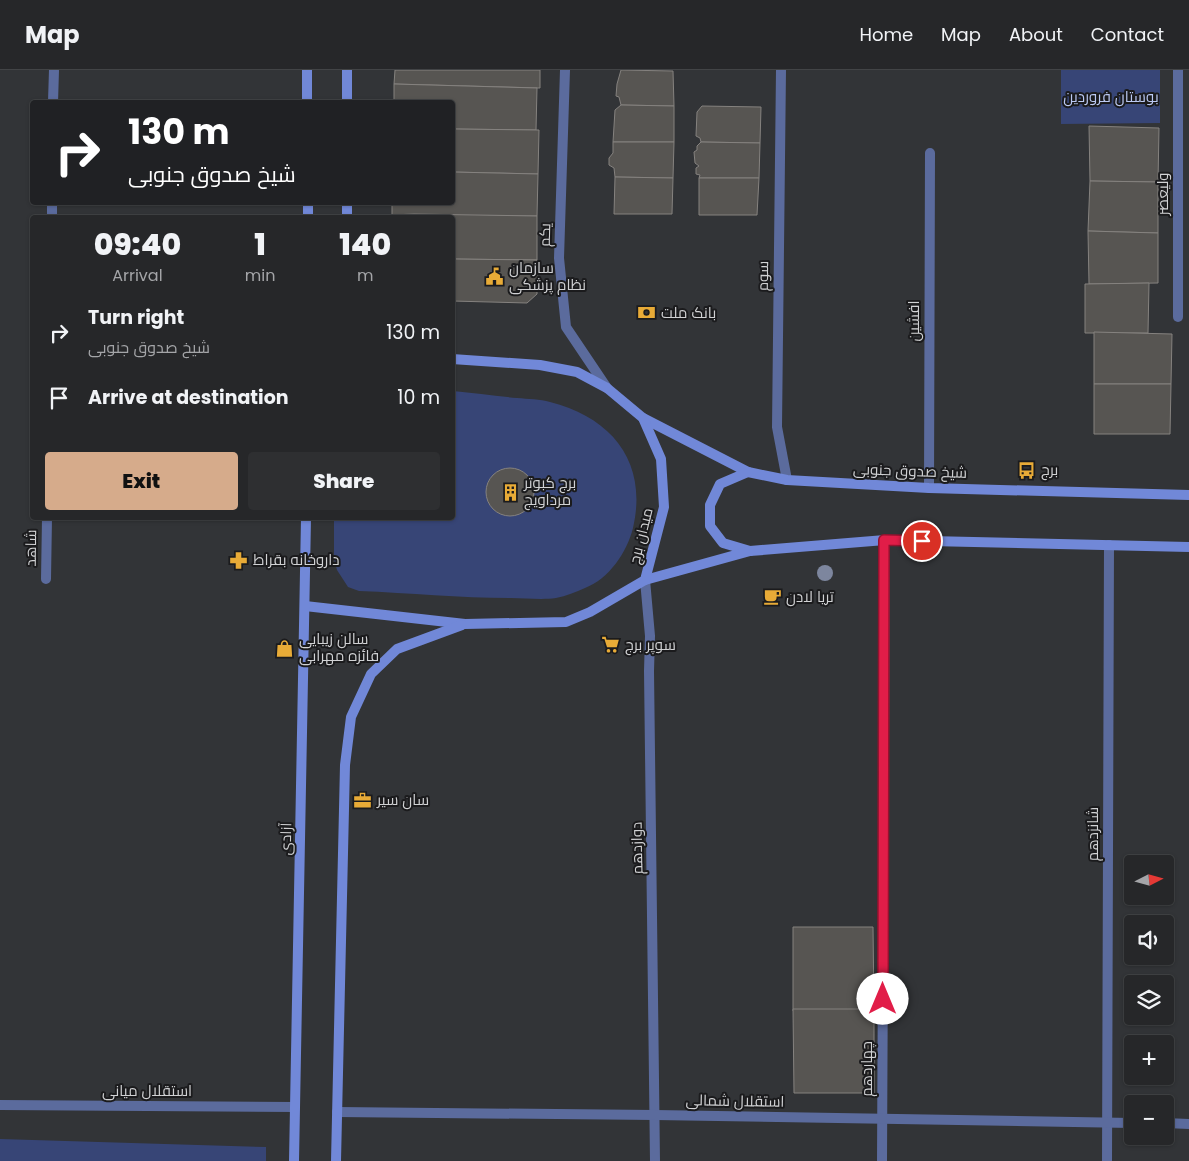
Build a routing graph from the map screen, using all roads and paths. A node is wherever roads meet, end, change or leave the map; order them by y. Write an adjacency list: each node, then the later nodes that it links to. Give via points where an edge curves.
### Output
1 (54, 70): 7 (street)
2 (307, 70): 8 (main road)
3 (347, 70): 9 (main road)
4 (565, 70): 13 (street, یکم, via 559,258 566,327)
5 (781, 70): 16 (street, سوم, via 777,427)
6 (1178, 70): 11 (street, ولیعصر)
7 (54, 100)
8 (308, 100)
9 (347, 100)
10 (930, 153): 17 (street, افشین)
11 (1178, 317)
12 (455, 359): 13 (main road, میدان برج, via 540,365 577,372)
13 (607, 388): 14 (main road, میدان برج)
14 (643, 418): 15 (main road, شیخ صدوق جنوبی); 26 (main road, میدان برج, via 660,459 664,507)
15 (748, 472): 16 (main road, شیخ صدوق جنوبی); 24 (main road, via 720,484 710,505 710,526 723,543)
16 (787, 480): 17 (main road, شیخ صدوق جنوبی)
17 (929, 488): 18 (main road, شیخ صدوق جنوبی)
18 (1189, 495)
19 (47, 520): 25 (street, شاهد)
20 (306, 520): 27 (main road, آزادی)
21 (884, 540): 22 (main road); 24 (main road); 33 (street, چهاردهم)
22 (1109, 545): 23 (main road); 34 (street, شانزدهم)
23 (1189, 547)
24 (750, 552): 26 (main road)
25 (46, 579)
26 (645, 580): 28 (main road, میدان برج, via 566,622); 32 (street, دوازدهم, via 650,636)
27 (305, 606): 28 (main road, میدان برج); 30 (main road, آزادی)
28 (465, 624): 31 (main road, via 397,649 371,674 351,717 345,764)
29 (0, 1105): 30 (street, استقلال میانی)
30 (295, 1107): 38 (main road, آزادی)
31 (336, 1112): 32 (street, استقلال شمالی); 39 (main road)
32 (655, 1115): 33 (street, استقلال شمالی); 40 (street, دوازدهم)
33 (882, 1119): 34 (street, استقلال شمالی); 41 (street, چهاردهم)
34 (1107, 1122): 35 (street, استقلال شمالی); 42 (street, شانزدهم)
35 (1124, 1123)
36 (1174, 1123): 37 (street)
37 (1189, 1124)
38 (294, 1161)
39 (336, 1161)
40 (655, 1161)
41 (882, 1161)
42 (1107, 1161)

